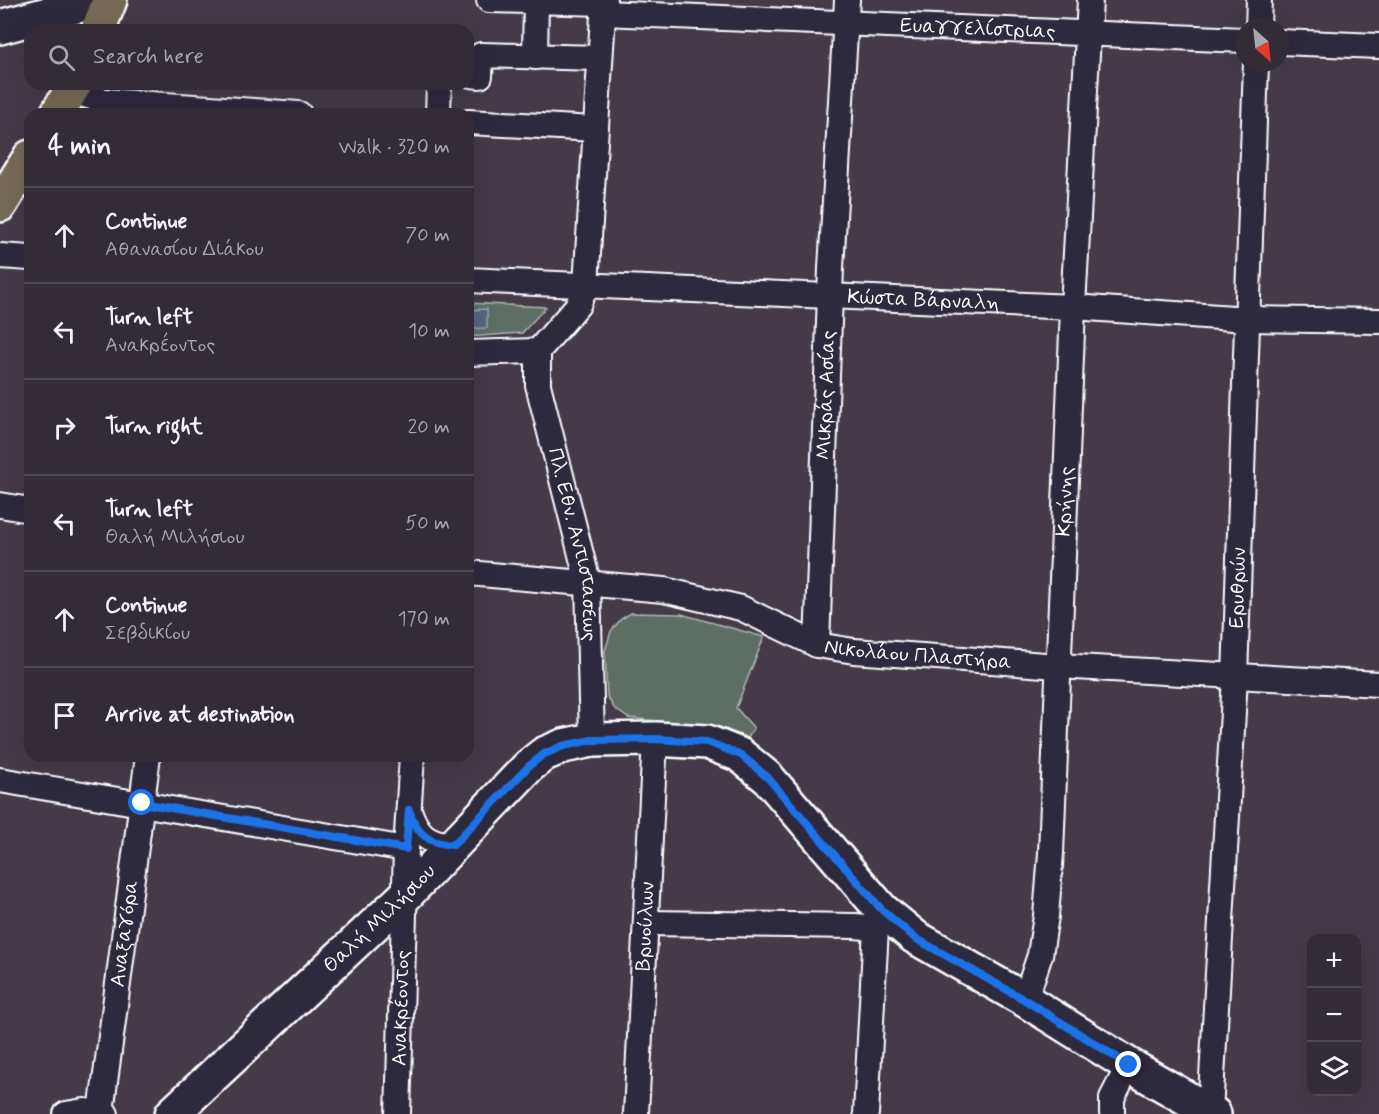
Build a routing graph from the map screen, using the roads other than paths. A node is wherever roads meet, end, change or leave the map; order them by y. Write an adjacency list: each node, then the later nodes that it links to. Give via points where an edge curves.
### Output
1 (99, 0): 11 (street)
2 (110, 0): 10 (main road)
3 (489, 0): 6 (street, Ευαγγελίστριας)
4 (1090, 0): 12 (street, Κρήνης)
5 (1259, 0): 9 (street)
6 (537, 1): 7 (street, Ευαγγελίστριας); 16 (street)
7 (604, 6): 8 (street, Ευαγγελίστριας); 17 (street)
8 (847, 12): 12 (street, Ευαγγελίστριας); 32 (street, Μικράς Ασίας)
9 (1258, 18)
10 (100, 24)
11 (0, 27)
12 (1089, 34): 13 (street, Ευαγγελίστριας); 33 (street, Κρήνης)
13 (1235, 40)
14 (1289, 42): 15 (street)
15 (1379, 46)
16 (535, 57): 17 (street); 19 (street, via 481,55 480,76)
17 (600, 58): 25 (street)
18 (1256, 72): 34 (street, Ερυθρών)
19 (474, 75)
20 (439, 90): 23 (street)
21 (67, 96): 22 (street)
22 (204, 108)
23 (438, 108)
24 (474, 122): 25 (street)
25 (594, 129): 31 (street)
26 (24, 167): 27 (main road)
27 (0, 205)
28 (0, 256): 29 (street)
29 (24, 258)
30 (474, 279): 31 (street, Κώστα Βάρναλη)
31 (586, 285): 32 (street, Κώστα Βάρναλη); 36 (street, via 578,305)
32 (831, 295): 33 (street, Κώστα Βάρναλη); 42 (street, Μικράς Ασίας)
33 (1073, 307): 34 (street, Κώστα Βάρναλη); 43 (street, Κρήνης)
34 (1248, 319): 35 (street, Κώστα Βάρναλη); 44 (street, Ερυθρών)
35 (1379, 321)
36 (538, 351): 37 (street); 41 (street, Πλ. Εθν. Αντιστασεως, via 538,385)
37 (474, 353)
38 (0, 505): 39 (street)
39 (24, 509)
40 (474, 573): 41 (street, Νικολάου Πλαστήρα)
41 (588, 582): 42 (street, Νικολάου Πλαστήρα, via 664,590 741,608); 47 (street, Πλ. Εθν. Αντιστασεως)
42 (817, 645): 43 (street, Νικολάου Πλαστήρα)
43 (1058, 666): 44 (street, Νικολάου Πλαστήρα); 58 (street, Κρήνης, via 1046,916 1040,955)
44 (1235, 677): 45 (street, Νικολάου Πλαστήρα); 61 (street, Ερυθρών)
45 (1379, 684)
46 (655, 739): 47 (street, Θαλή Μιλήσιου); 56 (street, Θαλή Μιλήσιου, via 707,742 741,755 768,778); 57 (street, Βρυούλων)
47 (592, 740): 53 (street, Θαλή Μιλήσιου, via 544,754)
48 (147, 762): 51 (street, Αναξαγόρα)
49 (412, 762): 52 (street, Ανακρέοντος)
50 (0, 780): 51 (street)
51 (142, 803): 54 (street); 60 (street, Αναξαγόρα)
52 (409, 810): 53 (street, via 420,833 432,841); 54 (street, Ανακρέοντος)
53 (453, 845): 55 (street, Θαλή Μιλήσιου)
54 (406, 849): 55 (street, Ανακρέοντος)
55 (405, 896): 63 (street, Θαλή Μιλήσιου); 64 (street, Ανακρέοντος)
56 (879, 919): 57 (street, via 855,926); 58 (street, Θαλή Μιλήσιου); 66 (street)
57 (646, 923): 65 (street, Βρυούλων)
58 (1025, 1000): 59 (street, Θαλή Μιλήσιου)
59 (1129, 1065): 61 (street, Θαλή Μιλήσιου); 67 (street, via 1113,1098)
60 (104, 1113): 62 (street)
61 (1212, 1113)
62 (66, 1114)
63 (172, 1114)
64 (398, 1114)
65 (636, 1114)
66 (866, 1114)
67 (1112, 1114)

